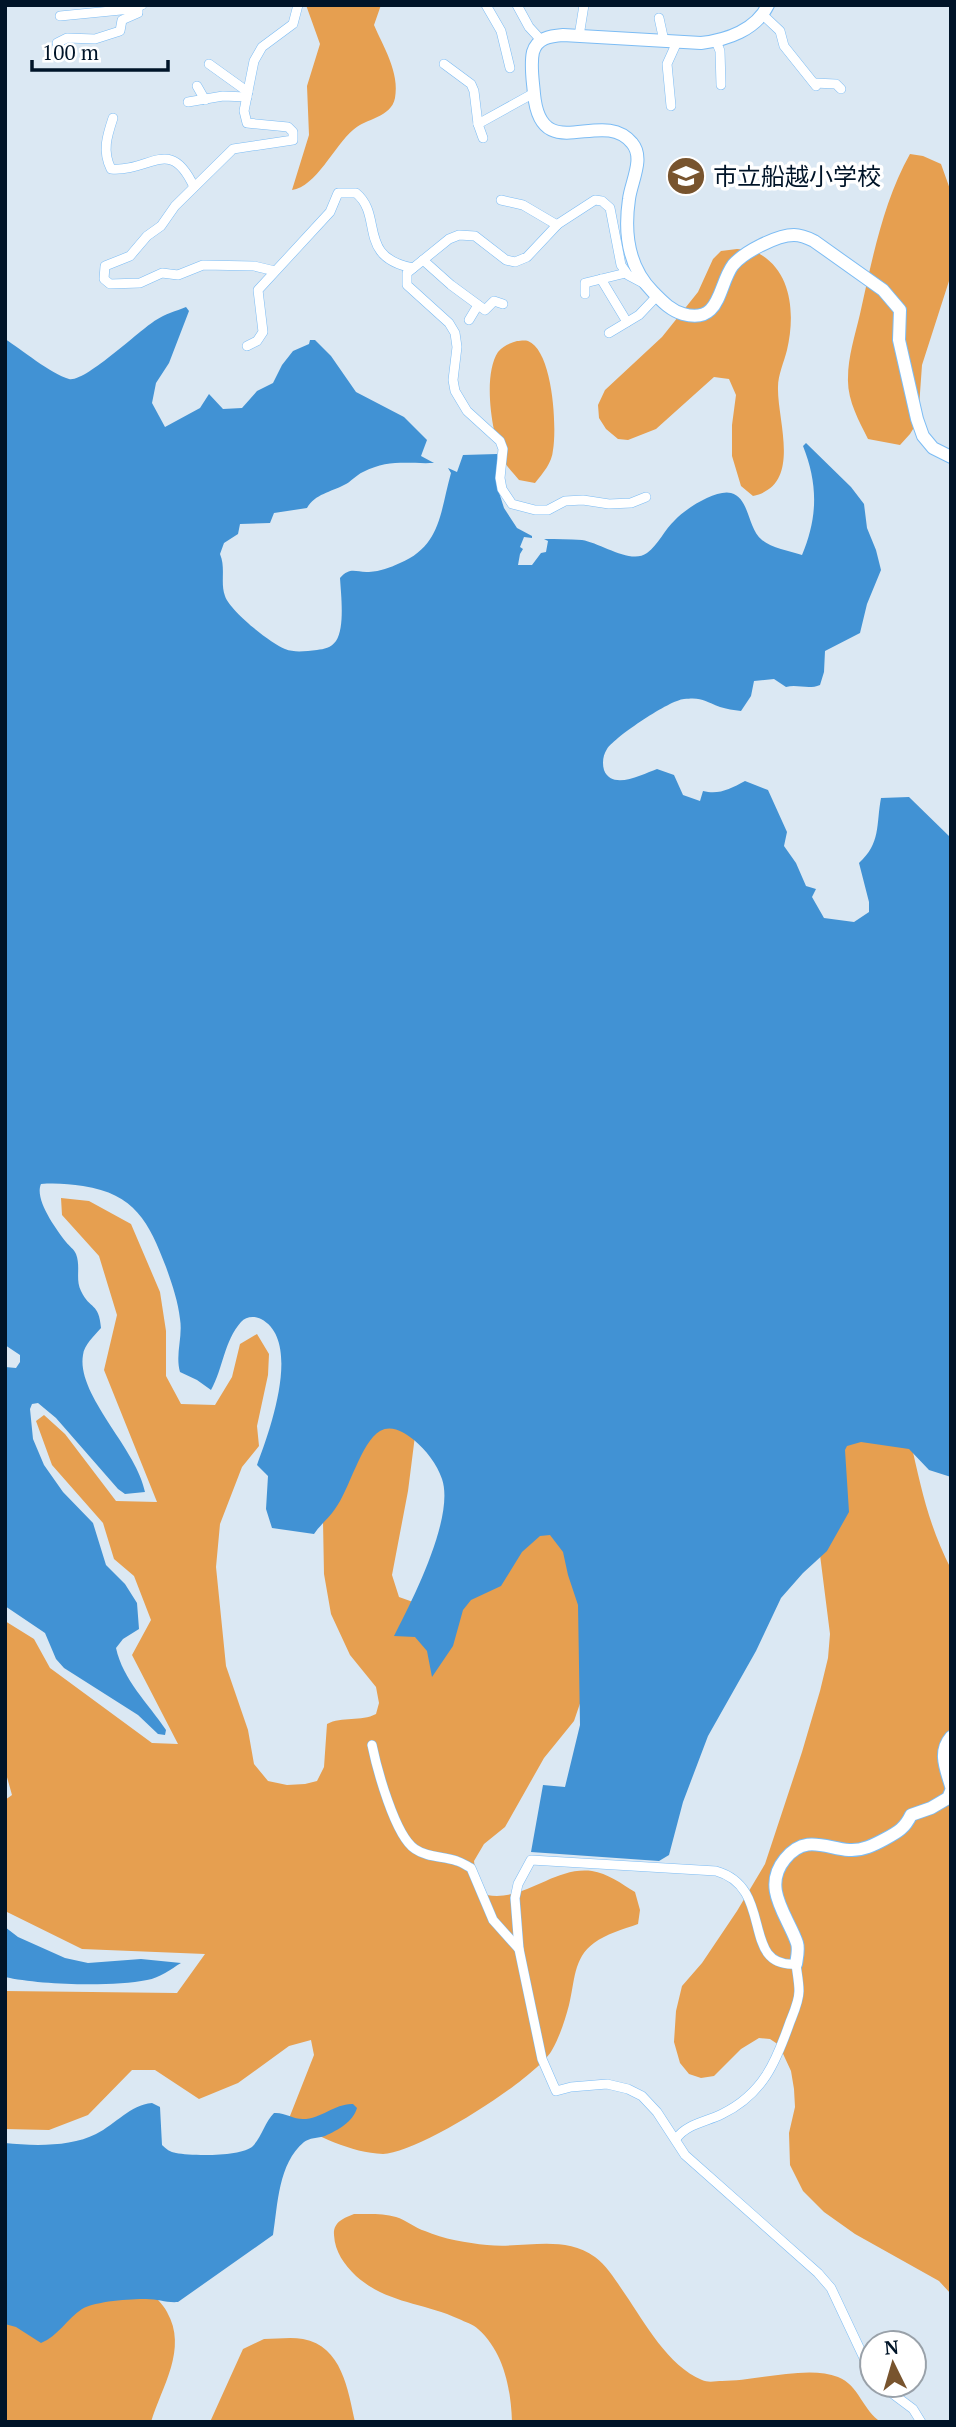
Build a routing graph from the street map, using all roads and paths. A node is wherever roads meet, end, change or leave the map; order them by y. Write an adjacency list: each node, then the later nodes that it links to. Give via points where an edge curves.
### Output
1 (298, 5): 23 (street, via 293,24 262,47)
2 (486, 5): 18 (street, via 501,31)
3 (517, 5): 11 (street)
4 (584, 5): 10 (street)
5 (140, 6): 6 (street); 15 (street, via 138,13 122,20 120,31 95,38 67,37)
6 (118, 8): 8 (street, via 81,18)
7 (766, 10): 13 (street, via 746,29); 21 (street, via 785,46 815,85 835,84)
8 (60, 16)
9 (659, 18): 12 (street)
10 (579, 36): 11 (street); 12 (street)
11 (541, 40): 22 (street, via 532,59)
12 (664, 41): 14 (street)
13 (716, 41): 14 (street); 19 (street)
14 (677, 42): 26 (street, via 667,64)
15 (58, 43)
16 (208, 64): 23 (street)
17 (444, 64): 28 (street, via 471,84)
18 (510, 68)
19 (720, 85)
20 (197, 86): 24 (street)
21 (841, 89)
22 (534, 93): 28 (street); 38 (street, via 536,111 550,130 618,132 632,141 638,155 629,197 628,241 633,265)
23 (247, 94): 24 (street); 30 (street, via 247,123 288,127 293,139 233,149)
24 (205, 100): 25 (street)
25 (188, 102)
26 (671, 106)
27 (113, 118): 30 (street, via 106,141 111,169 166,158 177,161)
28 (478, 124): 29 (street)
29 (483, 138)
30 (194, 187): 35 (street, via 130,256 105,266 104,279 110,284 140,283 162,273 178,275 203,265)
31 (500, 200): 32 (street, via 523,205)
32 (556, 225): 33 (street, via 527,257 515,262 475,236 458,235); 36 (street, via 595,200 602,201 610,208)
33 (423, 260): 34 (street); 42 (street)
34 (413, 268): 35 (street, via 386,257 376,243 364,199 346,192 338,193 330,212); 48 (street, via 407,273 407,285 455,333 455,391 467,411 500,441 502,489 512,504 548,510 565,501 609,504)
35 (275, 271): 46 (street, via 258,290 263,332)
36 (626, 272): 37 (street); 38 (street)
37 (601, 279): 39 (street, via 585,284); 44 (street)
38 (645, 284): 40 (street)
39 (585, 294)
40 (657, 296): 44 (street); 47 (street, via 670,308 700,316 712,308 733,266 750,251 792,235 804,236 883,290 900,310 899,340 916,419 933,448)
41 (503, 303): 42 (street, via 494,301 485,310)
42 (478, 305): 43 (street)
43 (468, 320)
44 (627, 322): 45 (street)
45 (609, 333)
46 (247, 346)
47 (951, 457)
48 (646, 498)
49 (951, 1737): 51 (street, via 942,1753)
50 (372, 1745): 52 (street, via 384,1793 407,1841 429,1856 471,1868 493,1920)
51 (951, 1788): 53 (street, via 948,1798 911,1815 905,1828 864,1849 820,1843 796,1849 784,1860 776,1878 776,1901 798,1945)
52 (519, 1949): 53 (street, via 515,1898 531,1860 724,1873 748,1893 767,1954 784,1965); 54 (street, via 542,2059 556,2091 607,2084 628,2089 642,2096)
53 (796, 1964): 54 (street, via 797,2005 764,2082 744,2101 682,2130)
54 (676, 2139): 55 (street, via 685,2155 825,2280)
55 (858, 2344)
56 (900, 2399): 57 (street)
57 (921, 2422)

